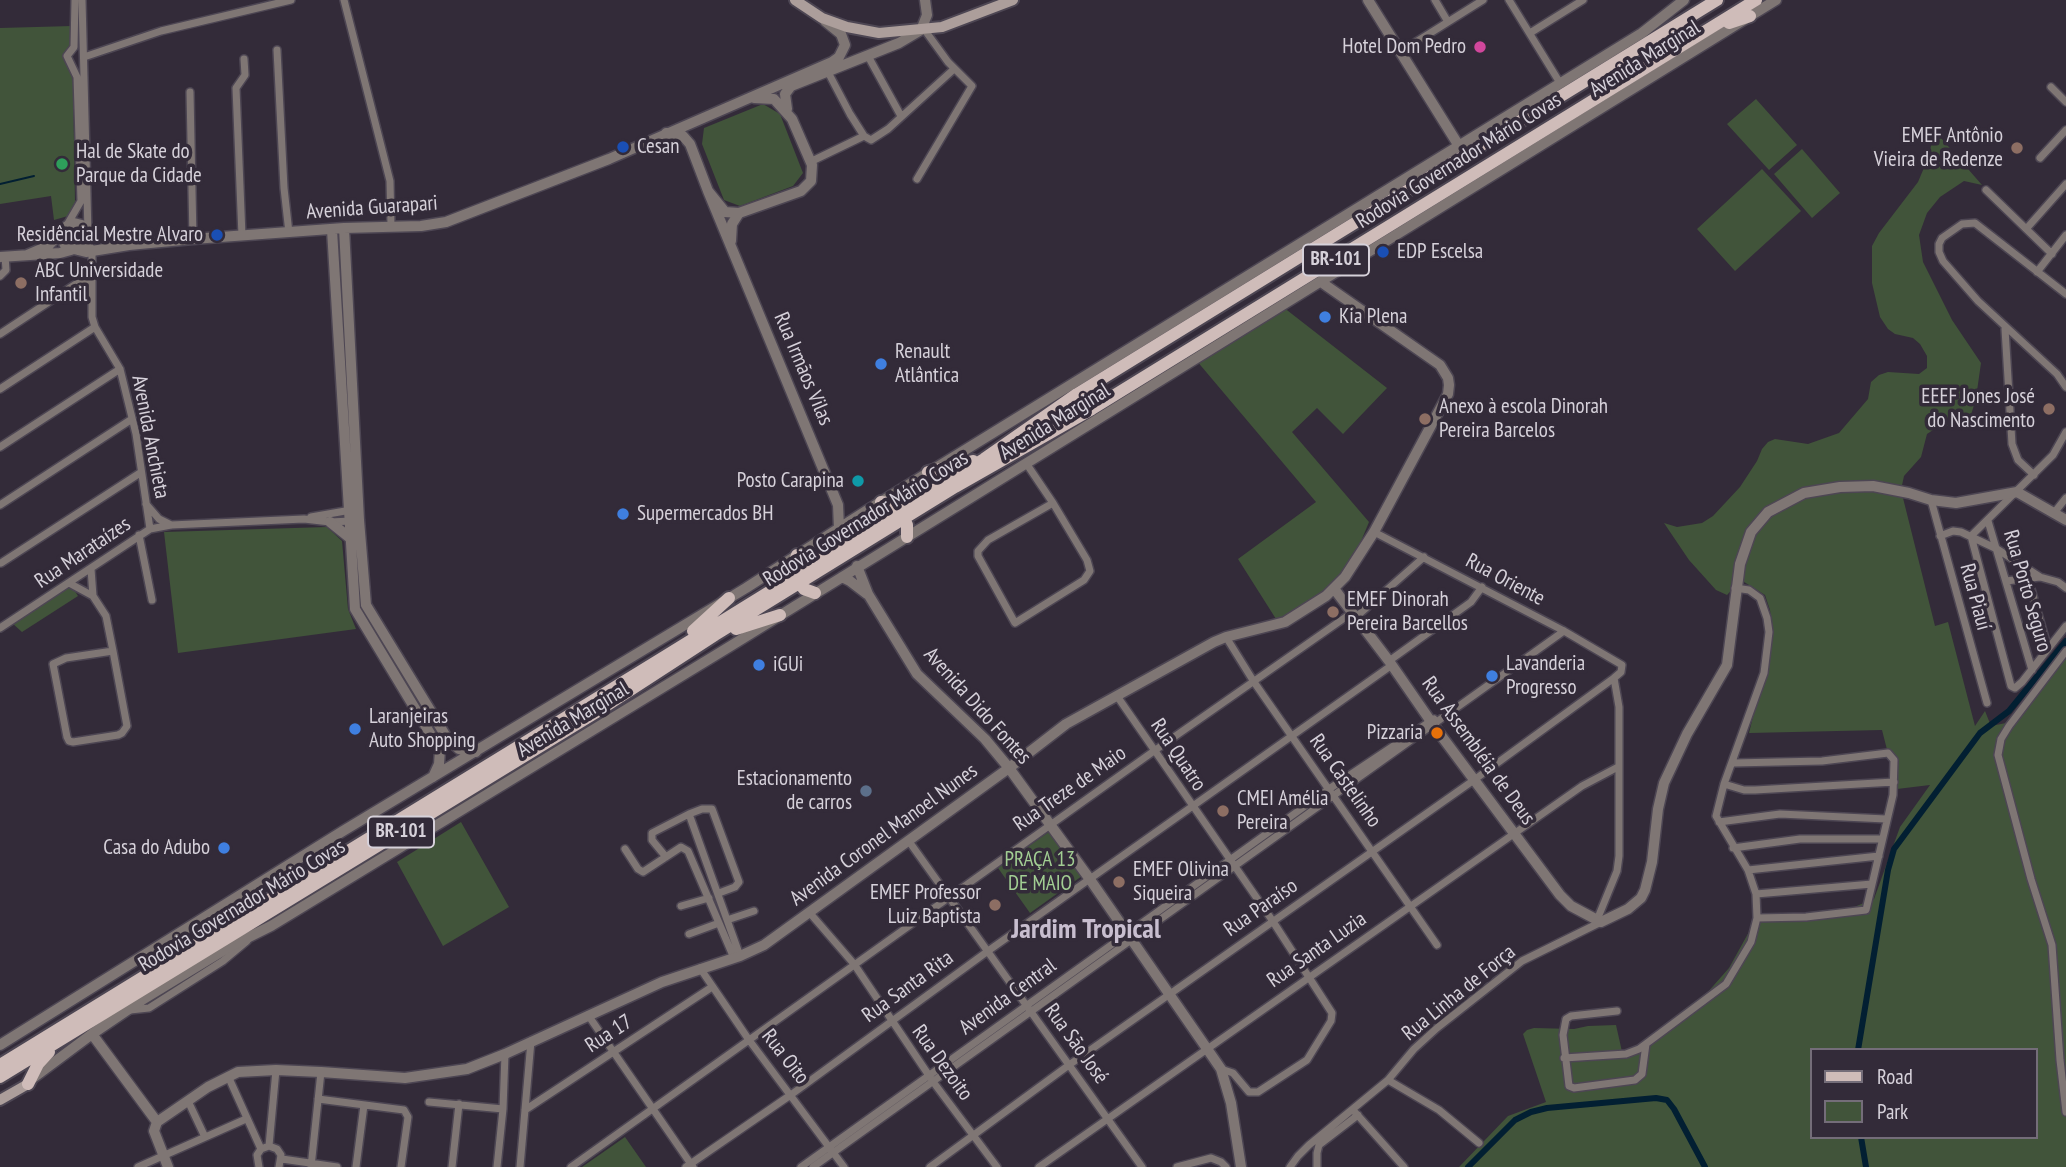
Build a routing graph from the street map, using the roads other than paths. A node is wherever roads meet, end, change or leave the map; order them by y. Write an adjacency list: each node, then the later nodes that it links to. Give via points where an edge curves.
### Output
1 (75, 0): 23 (street)
2 (82, 0): 26 (street, Avenida Anchieta)
3 (291, 0): 26 (street, via 161,31)
4 (344, 0): 52 (street, via 390,181)
5 (795, 0): 18 (main road)
6 (925, 0): 20 (street, via 927,15)
7 (1013, 0): 20 (main road, via 942,27)
8 (1368, 0): 25 (street)
9 (1435, 0): 19 (street)
10 (1483, 0): 19 (street)
11 (1509, 0): 22 (street)
12 (1583, 0): 22 (street)
13 (1684, 0): 32 (street, Avenida Marginal, via 1642,33)
14 (1717, 0): 81 (main road, Rodovia Governador Mário Covas / BR-101, via 1077,394)
15 (1756, 0): 21 (main road, Rodovia Governador Mário Covas / BR-101)
16 (1776, 0): 17 (street, Avenida Marginal)
17 (1750, 16): 21 (main road); 70 (street, Avenida Marginal)
18 (822, 18): 20 (main road, via 879,33); 35 (street, via 844,40 839,57)
19 (1448, 22): 25 (street)
20 (922, 29): 27 (street); 30 (street)
21 (1708, 29): 96 (main road, Rodovia Governador Mário Covas / BR-101, via 1092,409)
22 (1530, 33): 32 (street)
23 (74, 47): 26 (street); 29 (street, via 67,56)
24 (277, 50): 57 (street)
25 (1399, 52): 44 (street)
26 (84, 56): 29 (street); 61 (street, Avenida Anchieta)
27 (868, 56): 31 (street); 37 (street)
28 (244, 59): 59 (street, via 245,75 236,88)
29 (74, 67): 53 (street, via 81,201)
30 (954, 69): 37 (street); 47 (street, via 972,86)
31 (828, 72): 39 (street, via 787,90 785,104); 42 (street)
32 (1560, 83): 44 (street, Avenida Marginal)
33 (2051, 87): 36 (street)
34 (190, 92): 60 (street)
35 (748, 98): 38 (street); 39 (street, via 774,99)
36 (2066, 102)
37 (901, 116): 42 (street, via 877,137)
38 (705, 117): 41 (street, Avenida Guarapari); 43 (street, via 693,129)
39 (792, 119): 46 (street)
40 (2066, 130): 45 (street)
41 (665, 133): 43 (street, via 683,136); 52 (street, Avenida Guarapari, via 459,219)
42 (864, 136): 46 (street)
43 (690, 144): 50 (street)
44 (1459, 146): 83 (street, Avenida Marginal)
45 (2040, 158)
46 (810, 162): 51 (street, via 813,176 807,188)
47 (917, 179)
48 (2066, 184): 54 (street)
49 (1986, 190): 54 (street)
50 (708, 191): 51 (street, via 722,209); 63 (street, Rua Irmãos Vilas)
51 (739, 214): 63 (street, via 730,229)
52 (391, 226): 55 (street, Avenida Guarapari)
53 (65, 227): 61 (street, via 62,242); 61 (street, Avenida Guarapari, via 78,223 85,227); 65 (street, via 48,246)
54 (2027, 228): 64 (street)
55 (344, 229): 56 (street, Avenida Guarapari); 95 (street)
56 (332, 230): 57 (street, Avenida Guarapari); 95 (street)
57 (289, 233): 59 (street, Avenida Guarapari)
58 (2066, 235): 62 (street)
59 (242, 236): 60 (street, Avenida Guarapari)
60 (193, 239): 61 (street, Avenida Guarapari, via 106,248)
61 (84, 245): 65 (street, via 60,253); 69 (street, Avenida Anchieta)
62 (2063, 246): 64 (street)
63 (731, 248): 93 (street, Rua Irmãos Vilas)
64 (2052, 254): 67 (street)
65 (27, 255): 66 (street)
66 (3, 257): 68 (street, via 6,270)
67 (2037, 272): 71 (street); 73 (street, via 1975,223 1962,223 1938,244 1943,261)
68 (0, 276)
69 (91, 276): 72 (street, Avenida Anchieta); 74 (street)
70 (1321, 282): 82 (street, Avenida Marginal); 105 (street, Avenida Coronel Manoel Nunes, via 1432,359 1448,378 1448,394)
71 (2066, 294)
72 (94, 327): 75 (street, Avenida Anchieta); 77 (street)
73 (2005, 328): 76 (street); 85 (street, via 2011,444 2018,460)
74 (0, 334)
75 (120, 369): 78 (street, Avenida Anchieta); 80 (street)
76 (2066, 387)
77 (0, 389)
78 (132, 419): 84 (street, Avenida Anchieta); 92 (street)
79 (2065, 436): 85 (street)
80 (0, 447)
81 (984, 458): 83 (main road); 96 (main road, Rodovia Governador Mário Covas / BR-101)
82 (1026, 463): 91 (street); 108 (street, Avenida Marginal)
83 (928, 472): 89 (street, Avenida Marginal)
84 (140, 473): 90 (street, Avenida Anchieta); 114 (street)
85 (2034, 475): 86 (street)
86 (2017, 492): 88 (street, via 1962,503); 94 (street); 100 (street)
87 (2066, 498): 94 (street)
88 (1931, 500): 107 (street, Rua Piauí); 124 (street, via 1873,486 1804,493 1768,512 1751,532)
89 (881, 502): 96 (main road); 97 (street, Avenida Marginal)
90 (145, 503): 102 (street); 104 (street, Avenida Anchieta)
91 (1053, 503): 91 (street, via 1090,571 1084,580 1014,623 978,551 988,540)
92 (0, 505)
93 (838, 505): 97 (street); 103 (street, Rua Irmãos Vilas)
94 (2054, 513): 99 (street)
95 (354, 515): 98 (street); 101 (street); 110 (street); 152 (street, via 366,605 447,738 459,749)
96 (902, 515): 108 (main road); 120 (main road, Rodovia Governador Mário Covas / BR-101)
97 (856, 517): 103 (street, Avenida Marginal)
98 (304, 519): 101 (street); 102 (street)
99 (2066, 520)
100 (1988, 521): 109 (street); 111 (street, Rua Porto Seguro)
101 (330, 522): 110 (street)
102 (171, 526): 104 (street)
103 (839, 528): 112 (street, Avenida Marginal)
104 (150, 529): 106 (street, Rua Marataízes)
105 (1374, 532): 113 (street, Rua Oriente); 126 (street, Avenida Coronel Manoel Nunes)
106 (139, 535): 116 (street, Rua Marataízes); 131 (street)
107 (1940, 536): 109 (street, via 1953,531); 148 (street, Rua Piauí)
108 (907, 537): 115 (street, Avenida Marginal)
109 (1971, 537): 111 (street); 144 (street, via 2012,688)
110 (350, 538): 156 (street, via 355,609 440,750)
111 (1997, 549): 119 (street); 121 (street, Rua Porto Seguro)
112 (797, 555): 120 (main road); 130 (street, Avenida Marginal)
113 (1424, 557): 123 (street, Rua Oriente); 133 (street, Rua Treze de Maio)
114 (1, 563)
115 (857, 566): 117 (street, Avenida Marginal); 128 (street, Avenida Dido Fontes)
116 (92, 569): 122 (street, Rua Marataízes); 129 (street)
117 (842, 577): 127 (street, Avenida Marginal); 128 (street, Avenida Dido Fontes)
118 (2028, 578): 119 (street); 121 (street); 139 (street)
119 (2040, 578): 125 (street)
120 (797, 579): 127 (main road); 137 (main road, Rodovia Governador Mário Covas / BR-101); 142 (main road, Rodovia Governador Mário Covas / BR-101)
121 (2006, 581): 144 (street, Rua Porto Seguro)
122 (69, 583): 129 (street); 135 (street, Rua Marataízes)
123 (1482, 587): 136 (street, Rua Oriente); 143 (street, Rua Santa Rita, via 1471,602)
124 (1735, 588): 153 (street, via 1760,598 1769,632 1765,673); 188 (street, via 1727,665 1664,783 1645,890 1628,909)
125 (2066, 588)
126 (1335, 590): 133 (street, Rua Assembléia de Deus); 138 (street, Avenida Coronel Manoel Nunes, via 1285,622)
127 (815, 593): 132 (street, Avenida Marginal)
128 (868, 594): 155 (street, Avenida Dido Fontes, via 917,674)
129 (93, 596): 140 (street, via 106,615)
130 (729, 598): 142 (main road); 152 (street, Avenida Marginal)
131 (152, 600)
132 (780, 615): 137 (main road); 205 (street, Avenida Marginal)
133 (1354, 615): 143 (street, Rua Assembléia de Deus); 146 (street, Rua Treze de Maio)
134 (2066, 626): 139 (street)
135 (0, 628)
136 (1564, 631): 145 (street, Rua Oriente, via 1618,661 1622,668); 149 (street, Avenida Central)
137 (715, 635): 204 (main road, Rodovia Governador Mário Covas / BR-101)
138 (1226, 637): 146 (street, Rua Castelinho); 147 (street, Avenida Coronel Manoel Nunes)
139 (2048, 649): 144 (street)
140 (113, 650): 140 (street, via 125,730 118,735 69,741 53,664)
141 (2066, 651): 234 (street, via 2009,726 1998,755 2052,944)
142 (667, 655): 214 (main road, Rodovia Governador Mário Covas / BR-101)
143 (1391, 663): 149 (street, Rua Assembléia de Deus); 150 (street, Rua Santa Rita)
144 (2032, 670)
145 (1614, 678): 154 (street, via 1619,707); 157 (street, Rua Paraíso)
146 (1254, 682): 150 (street, Rua Castelinho); 151 (street, Rua Treze de Maio)
147 (1117, 696): 151 (street, Rua Quatro); 155 (street, Avenida Coronel Manoel Nunes, via 1055,731)
148 (1987, 703)
149 (1432, 723): 157 (street, Rua Assembléia de Deus); 160 (street, Avenida Central)
150 (1292, 736): 160 (street, Rua Castelinho); 161 (street, Rua Santa Rita)
151 (1154, 751): 161 (street, Rua Quatro); 165 (street, Rua Treze de Maio)
152 (476, 752): 156 (street, Avenida Marginal)
153 (1733, 763): 158 (street, via 1822,761 1888,753 1894,760); 159 (street)
154 (1618, 767): 166 (street, Rua Santa Luzia, via 1582,786); 188 (street, via 1619,856)
155 (1009, 768): 165 (street, Avenida Dido Fontes); 168 (street, Avenida Coronel Manoel Nunes)
156 (433, 778): 209 (street, Avenida Marginal)
157 (1474, 780): 166 (street, Rua Assembléia de Deus); 171 (street, Rua Paraíso)
158 (1894, 782): 159 (street, via 1755,790); 163 (street)
159 (1724, 784): 164 (street, via 1716,816)
160 (1332, 793): 171 (street, Rua Castelinho); 174 (street, Avenida Central)
161 (1193, 808): 174 (street, Rua Quatro); 176 (street, Rua Santa Rita)
162 (689, 814): 173 (street, via 652,833 652,840); 178 (street); 178 (street, via 712,809 738,877 738,885)
163 (1886, 819): 164 (street, via 1780,814); 167 (street)
164 (1719, 822): 169 (street)
165 (1051, 824): 176 (street, Avenida Dido Fontes); 180 (street, Rua Treze de Maio)
166 (1514, 834): 183 (street, Rua Santa Luzia); 188 (street, Rua Assembléia de Deus, via 1565,901)
167 (1882, 839): 169 (street, via 1800,839); 172 (street)
168 (908, 840): 180 (street, Rua São José); 185 (street, Avenida Coronel Manoel Nunes)
169 (1733, 848): 175 (street)
170 (625, 849): 173 (street, via 641,872)
171 (1373, 852): 183 (street, Rua Castelinho); 187 (street, Rua Paraíso)
172 (1878, 856): 175 (street); 177 (street)
173 (666, 857): 181 (street, via 681,848 688,850)
174 (1234, 864): 187 (street, Rua Quatro); 191 (street, Avenida Central)
175 (1748, 870): 179 (street)
176 (1089, 878): 191 (street, Avenida Dido Fontes); 193 (street, Rua Santa Rita)
177 (1872, 884): 179 (street); 186 (street, via 1863,912)
178 (719, 894): 189 (street)
179 (1756, 894): 186 (street)
180 (949, 896): 193 (street, Rua São José); 195 (street, Rua Treze de Maio)
181 (709, 898): 182 (street); 189 (street)
182 (681, 906)
183 (1411, 907): 192 (street, Rua Castelinho); 197 (street, Rua Santa Luzia)
184 (754, 911): 189 (street)
185 (809, 912): 194 (street, Avenida Coronel Manoel Nunes, via 764,945); 195 (street, Rua Dezoito)
186 (1757, 918): 208 (street, via 1751,942 1726,984)
187 (1272, 920): 197 (street, Rua Quatro); 199 (street, Rua Paraíso)
188 (1599, 921): 222 (street, Rua Linha de Força, via 1522,961 1425,1037)
189 (723, 922): 190 (street); 194 (street)
190 (689, 934)
191 (1131, 937): 199 (street, Avenida Dido Fontes); 200 (street, Avenida Central)
192 (1437, 945)
193 (988, 951): 200 (street, Rua São José); 203 (street, Rua Santa Rita)
194 (737, 957): 196 (street, Avenida Coronel Manoel Nunes)
195 (855, 964): 203 (street, Rua Dezoito); 206 (street, Rua Treze de Maio)
196 (700, 968): 198 (street, Rua Oito); 202 (street, Avenida Coronel Manoel Nunes)
197 (1310, 976): 210 (street, Rua Santa Luzia); 216 (street, Rua Quatro, via 1332,1017 1307,1060 1255,1093 1230,1070)
198 (712, 987): 206 (street, Rua Oito); 211 (street, Rua 17)
199 (1170, 995): 210 (street, Avenida Dido Fontes); 215 (street, Rua Paraíso)
200 (1028, 1009): 215 (street, Rua São José); 221 (street, Avenida Central)
201 (1617, 1011): 213 (street, via 1566,1019)
202 (588, 1015): 207 (street, Avenida Coronel Manoel Nunes); 211 (street)
203 (891, 1021): 221 (street, Rua Dezoito); 224 (street, Rua Santa Rita)
204 (72, 1032): 220 (main road, Rodovia Governador Mário Covas / BR-101); 223 (main road, via 44,1056)
205 (92, 1034): 223 (street, Avenida Marginal); 238 (street)
206 (749, 1040): 224 (street, Rua Oito); 231 (street, Rua Treze de Maio)
207 (531, 1041): 212 (street, Avenida Coronel Manoel Nunes); 233 (street)
208 (1646, 1044): 213 (street, via 1632,1053); 213 (street, via 1642,1074 1635,1080 1570,1087)
209 (0, 1045)
210 (1207, 1048): 216 (street, Avenida Dido Fontes); 236 (street, Rua Santa Luzia)
211 (614, 1053): 231 (street); 233 (street, Rua 17)
212 (505, 1054): 218 (street, Avenida Coronel Manoel Nunes, via 467,1069 417,1078); 232 (street)
213 (1564, 1058)
214 (0, 1065)
215 (1069, 1065): 236 (street, Rua São José); 239 (street, Rua Paraíso)
216 (1221, 1069): 268 (street, Avenida Dido Fontes)
217 (276, 1070): 218 (street, Avenida Coronel Manoel Nunes); 219 (street, Avenida Coronel Manoel Nunes); 243 (street)
218 (321, 1072): 225 (street)
219 (228, 1076): 227 (street, Avenida Coronel Manoel Nunes); 237 (street)
220 (0, 1077)
221 (931, 1079): 239 (street, Rua Dezoito); 242 (street, Avenida Central); 244 (street, Avenida Central)
222 (1388, 1080): 235 (street, Rua Linha de Força); 241 (street, via 1439,1111)
223 (28, 1084): 226 (main road, Avenida Marginal)
224 (792, 1094): 242 (street, Rua Oito); 249 (street, Rua Santa Rita)
225 (317, 1099): 230 (street); 247 (street)
226 (0, 1100)
227 (188, 1101): 238 (street, Avenida Coronel Manoel Nunes); 240 (street)
228 (429, 1102): 229 (street)
229 (459, 1104): 232 (street); 255 (street)
230 (363, 1105): 253 (street); 254 (street, via 406,1112)
231 (653, 1107): 249 (street); 258 (street, Rua Treze de Maio)
232 (503, 1109): 256 (street)
233 (525, 1110): 257 (street)
234 (2066, 1111)
235 (1355, 1112): 269 (street, Rua Linha de Força, via 1303,1150); 270 (street, via 1319,1145); 271 (street)
236 (1107, 1118): 264 (street, Rua Santa Luzia); 265 (street, Rua São José)
237 (246, 1119): 240 (street); 243 (street)
238 (157, 1122): 245 (street, via 154,1131)
239 (974, 1135): 262 (street, Rua Paraíso); 263 (street, Rua Dezoito)
240 (205, 1137): 245 (street)
241 (1479, 1143)
242 (830, 1145): 244 (street, Rua Oito); 259 (street, Avenida Central)
243 (265, 1147): 246 (street, via 277,1149); 248 (street)
244 (835, 1153): 260 (street, Avenida Central); 261 (street, Rua Oito)
245 (163, 1156): 250 (street); 251 (street)
246 (280, 1163): 247 (street)
247 (311, 1165): 252 (street)
248 (255, 1166)
249 (690, 1166)
250 (138, 1167)
251 (168, 1167)
252 (337, 1167)
253 (356, 1167)
254 (401, 1167)
255 (452, 1167)
256 (497, 1167)
257 (520, 1167)
258 (570, 1167)
259 (801, 1167)
260 (813, 1167)
261 (844, 1167)
262 (930, 1167)
263 (998, 1167)
264 (1039, 1167)
265 (1142, 1167)
266 (1177, 1167): 267 (street, via 1211,1158)
267 (1226, 1167)
268 (1241, 1167)
269 (1290, 1167)
270 (1317, 1167)
271 (1404, 1167)

